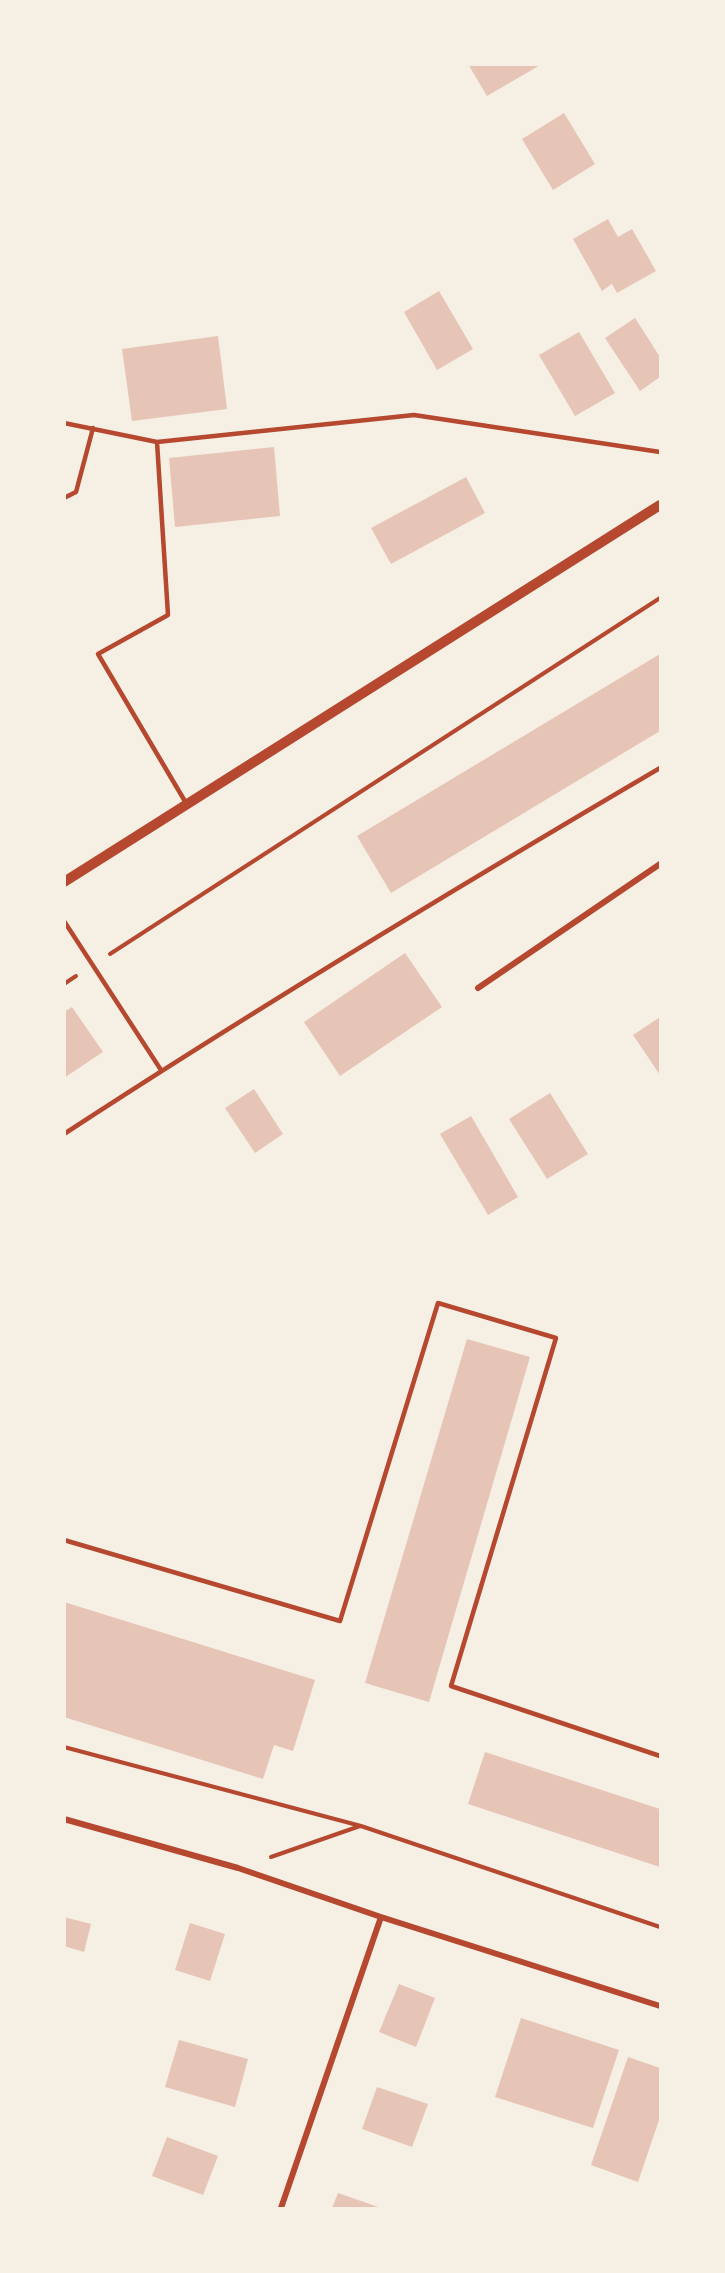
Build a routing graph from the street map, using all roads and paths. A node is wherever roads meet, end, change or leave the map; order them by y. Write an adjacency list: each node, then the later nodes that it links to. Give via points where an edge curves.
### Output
1 (64, 423): 2 (lane)
2 (93, 428): 3 (lane); 5 (lane, via 76,492)
3 (158, 442): 4 (lane, via 414,415); 9 (lane, via 168,615 98,654)
4 (660, 452)
5 (64, 498)
6 (660, 505): 9 (street)
7 (660, 598): 13 (path)
8 (660, 768): 16 (lane, via 401,920)
9 (186, 803): 11 (street)
10 (660, 864): 15 (street)
11 (64, 882)
12 (64, 921): 13 (lane)
13 (93, 966): 14 (path); 16 (lane)
14 (64, 984)
15 (478, 988)
16 (161, 1071): 17 (lane)
17 (64, 1134)
18 (64, 1540): 20 (lane, via 340,1621 438,1303 556,1338 451,1686)
19 (64, 1747): 22 (path)
20 (660, 1756)
21 (64, 1819): 23 (street)
22 (361, 1826): 23 (path); 25 (path)
23 (238, 1868): 24 (street)
24 (381, 1917): 26 (street); 27 (street)
25 (660, 1927)
26 (660, 2006)
27 (281, 2208)

